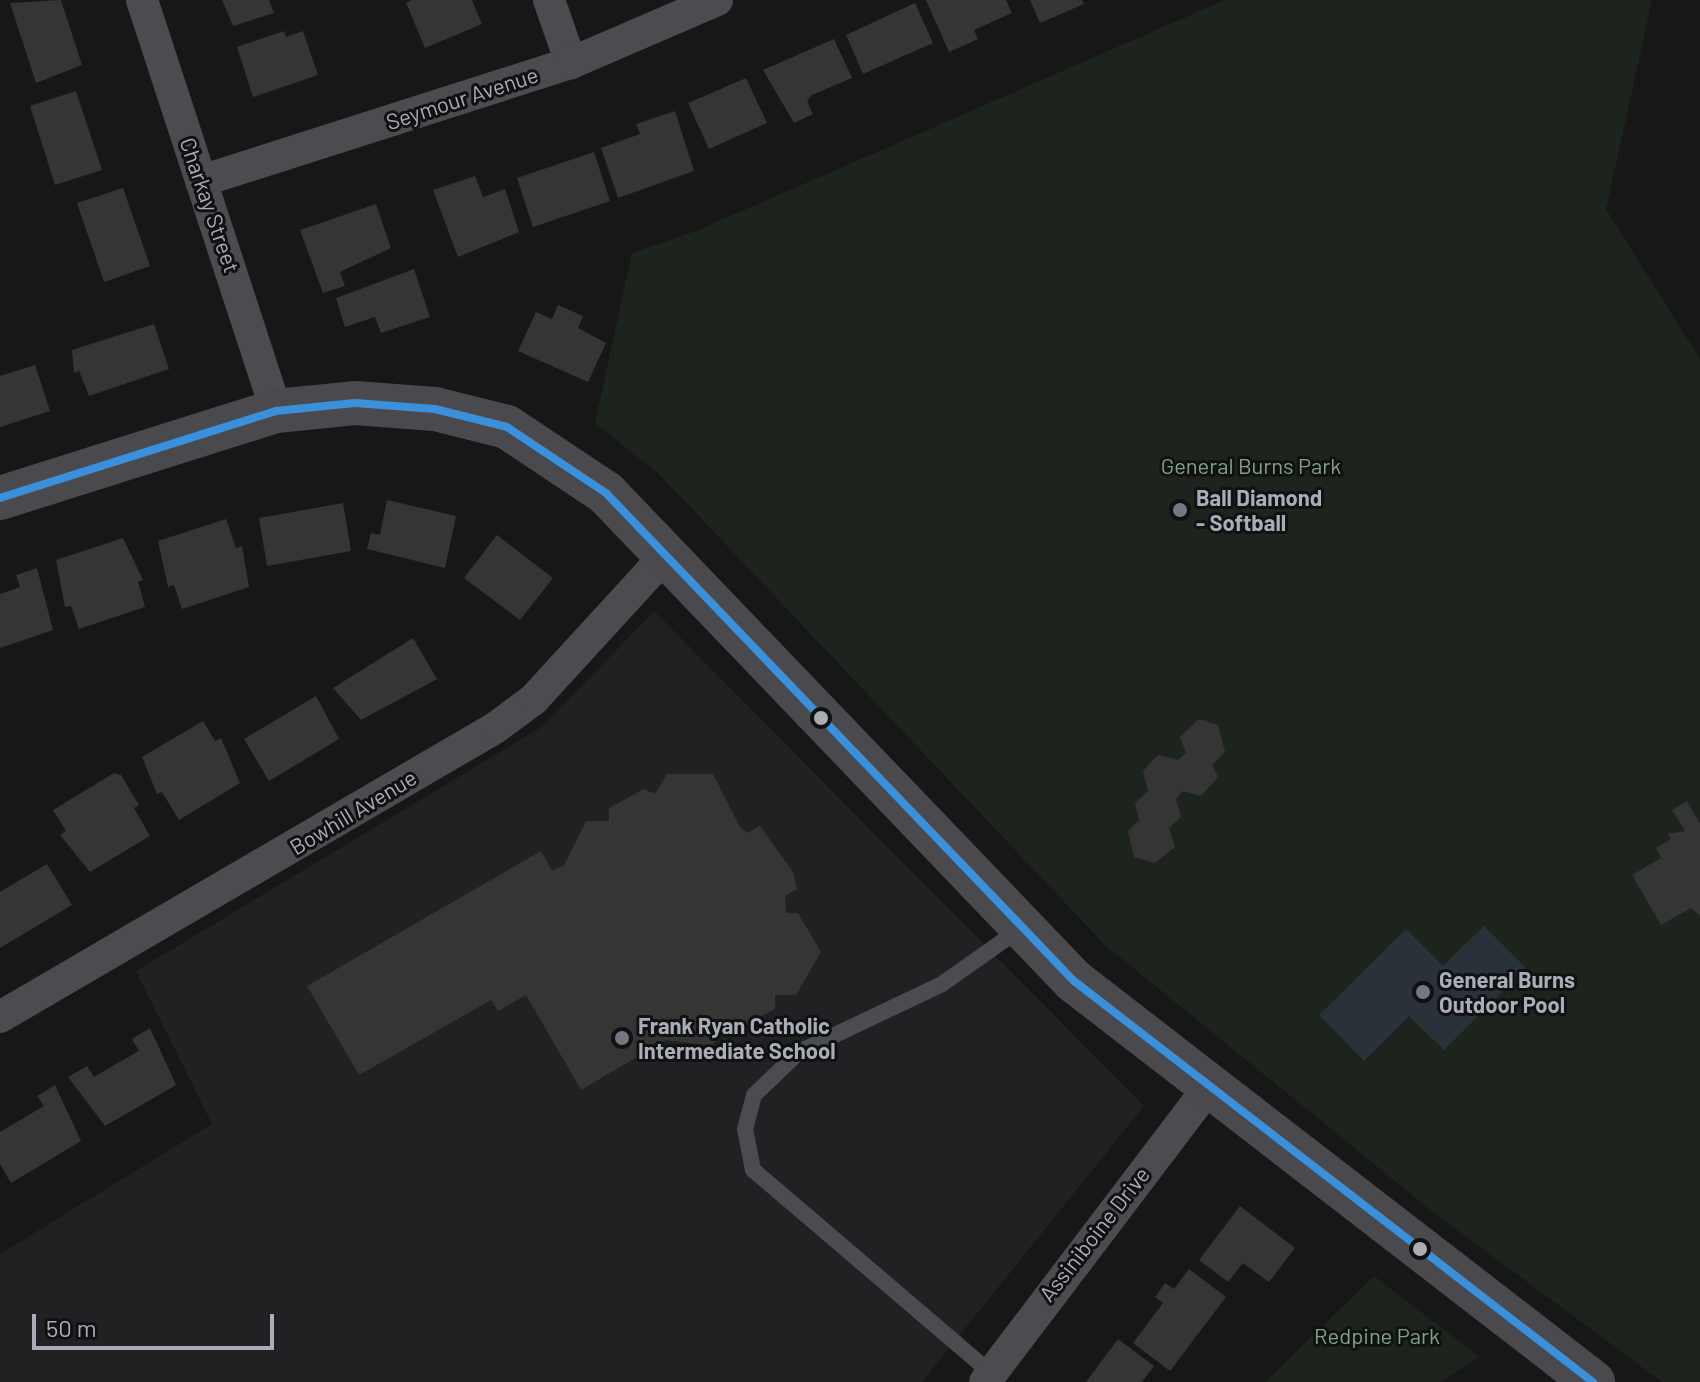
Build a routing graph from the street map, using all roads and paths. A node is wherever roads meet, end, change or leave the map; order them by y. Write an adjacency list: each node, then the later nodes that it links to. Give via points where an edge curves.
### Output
1 (142, 0): 5 (street, Charkay Street)
2 (549, 0): 4 (street)
3 (717, 0): 4 (street, Seymour Avenue)
4 (571, 63): 5 (street, Seymour Avenue)
5 (201, 181): 6 (street, Charkay Street)
6 (276, 411): 7 (street); 8 (street, via 355,403 422,408 507,427 606,493)
7 (0, 498)
8 (666, 555): 9 (street); 10 (street, Bowhill Avenue, via 534,699 495,728)
9 (1020, 929): 11 (street); 12 (lane, via 942,984 799,1052 754,1095 745,1129 753,1170)
10 (0, 1017)
11 (1207, 1089): 12 (street, Assiniboine Drive); 13 (street)
12 (988, 1377)
13 (1593, 1382)

